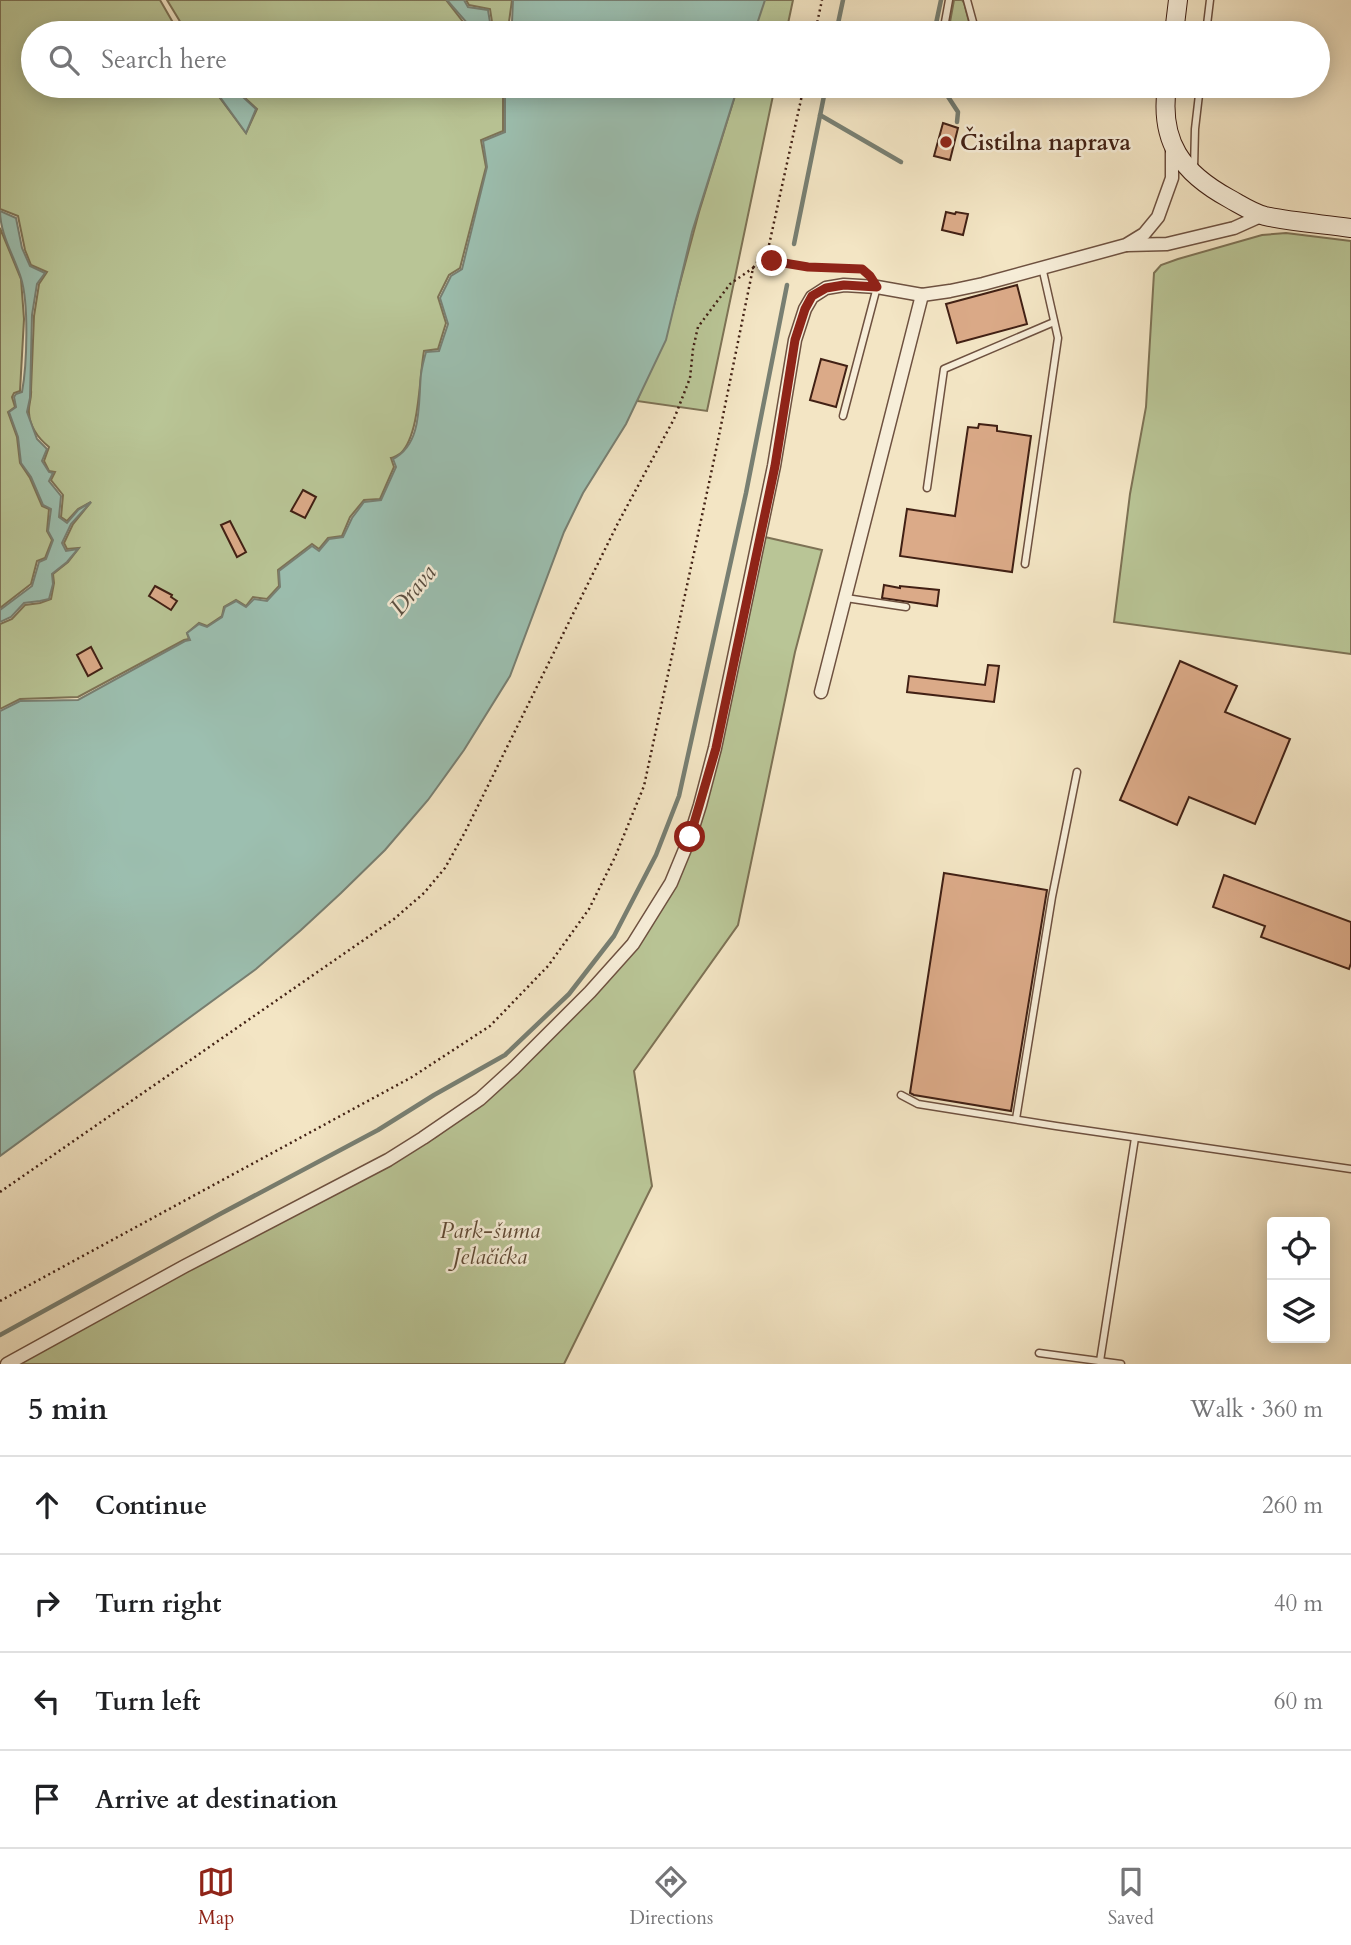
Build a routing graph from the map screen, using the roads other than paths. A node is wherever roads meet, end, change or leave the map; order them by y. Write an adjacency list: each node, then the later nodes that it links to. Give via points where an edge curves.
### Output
1 (949, 0): 5 (lane)
2 (967, 0): 6 (lane)
3 (1178, 0): 7 (main road)
4 (1210, 0): 8 (lane)
5 (945, 21)
6 (972, 21)
7 (1175, 21)
8 (1207, 21)
9 (1165, 98): 11 (main road, via 1165,122)
10 (1199, 98): 12 (lane)
11 (1172, 144): 12 (main road, via 1180,161); 15 (street, via 1172,178 1158,217 1144,234)
12 (1194, 174): 13 (main road, via 1224,196)
13 (1263, 215): 14 (main road); 15 (street, via 1234,228 1167,244)
14 (1351, 228)
15 (1126, 245): 16 (street)
16 (1042, 267): 18 (street); 19 (lane)
17 (877, 287): 18 (street); 20 (lane); 33 (street, via 826,288 812,296 805,309 795,340 775,466 716,748 671,883 633,944 514,1068 480,1099 423,1138)
18 (922, 295): 23 (street)
19 (1054, 322): 21 (lane, via 944,369); 22 (lane, via 1058,338)
20 (844, 416)
21 (927, 488)
22 (1025, 564)
23 (844, 598): 24 (lane); 25 (street)
24 (906, 607)
25 (821, 692)
26 (1077, 772): 28 (lane)
27 (901, 1095): 28 (lane, via 918,1104)
28 (1016, 1119): 29 (lane)
29 (1135, 1138): 30 (lane); 32 (lane)
30 (1351, 1168)
31 (1039, 1353): 32 (lane)
32 (1100, 1361): 34 (lane)
33 (7, 1364)
34 (1121, 1364)

